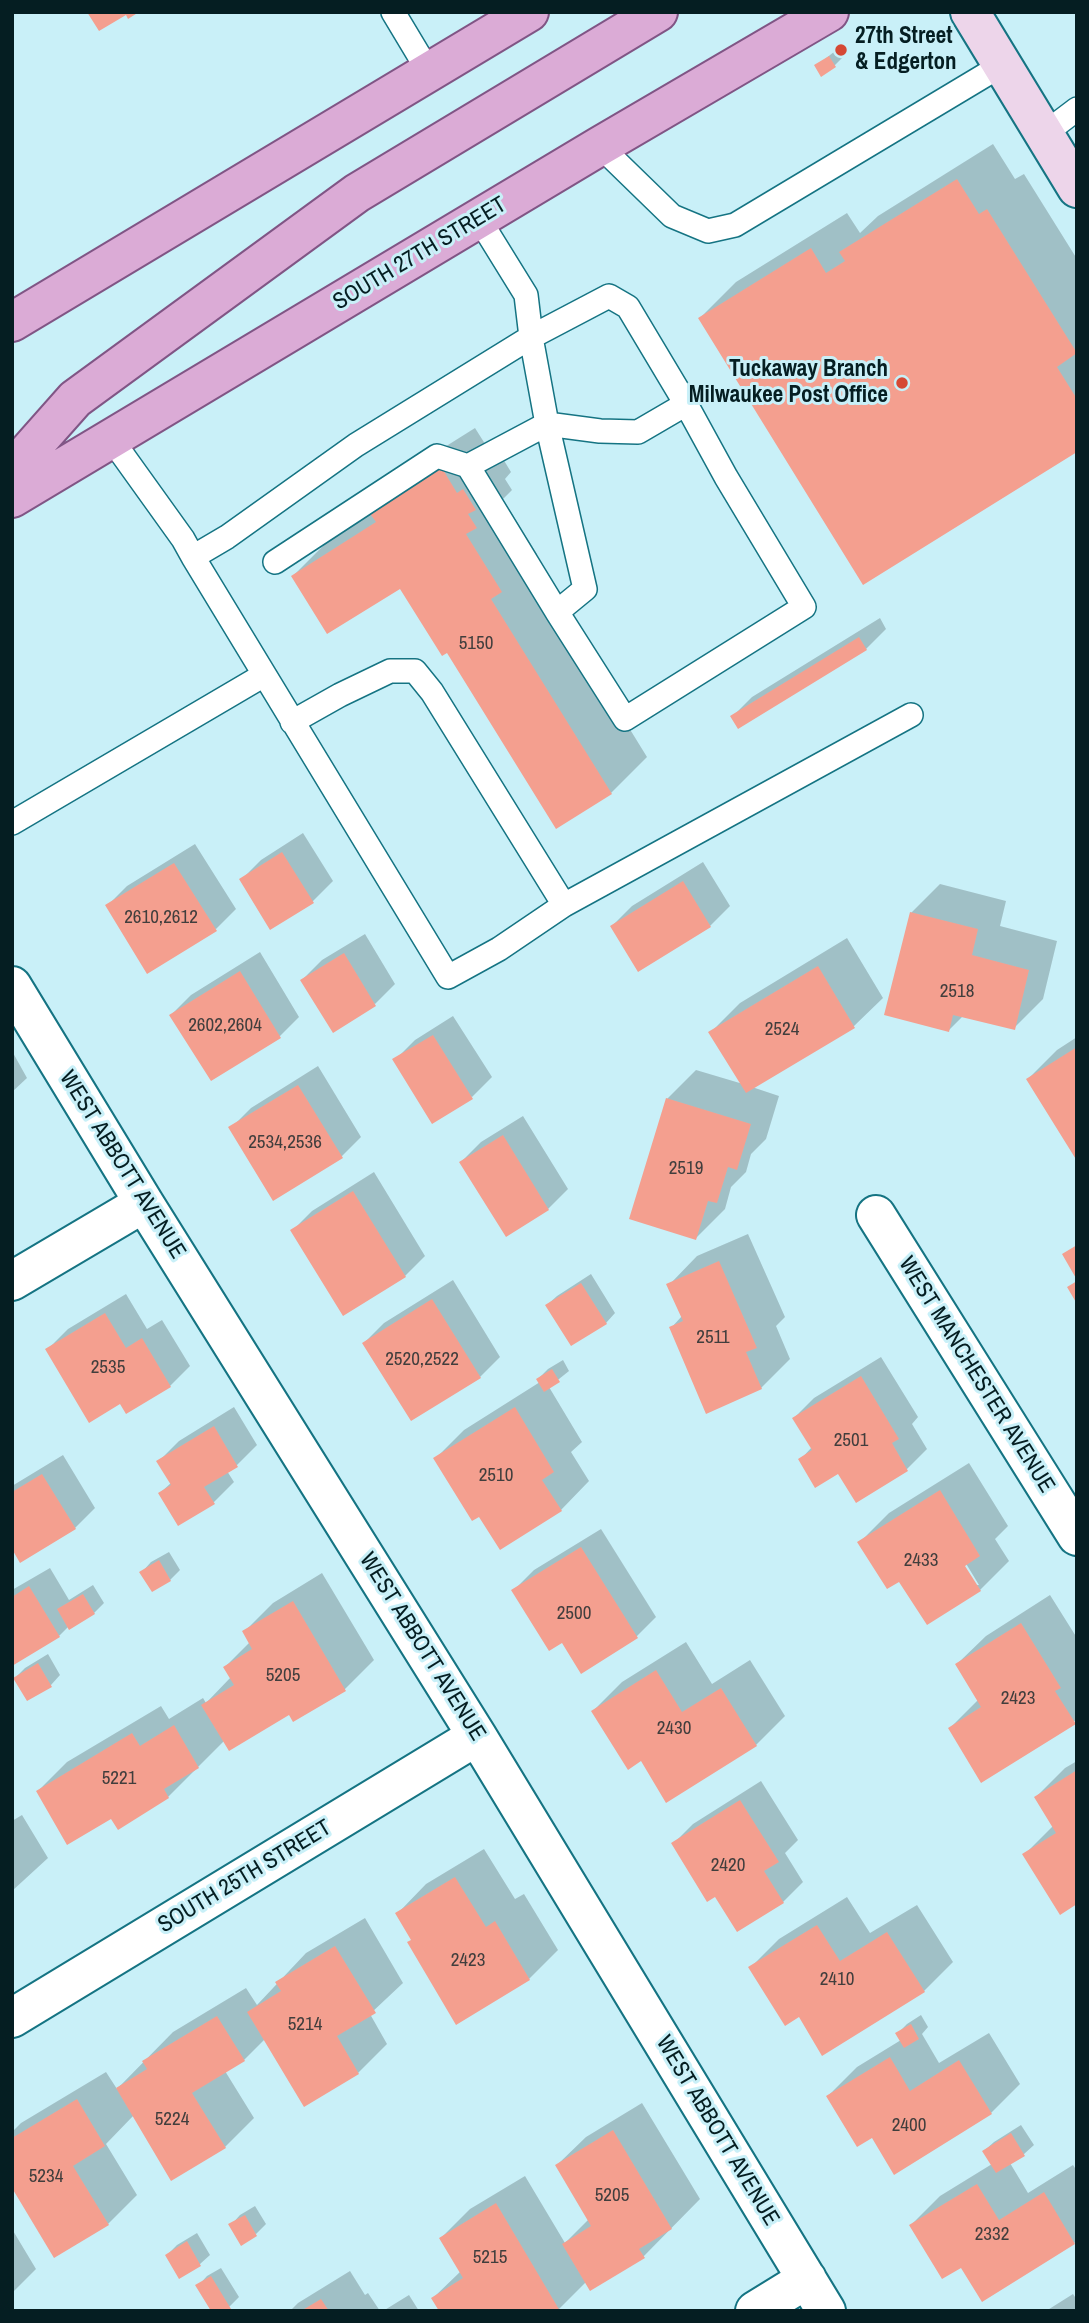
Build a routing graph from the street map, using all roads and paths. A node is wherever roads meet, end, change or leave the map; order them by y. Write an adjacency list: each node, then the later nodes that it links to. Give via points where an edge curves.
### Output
1 (393, 12): 7 (lane)
2 (529, 12): 7 (main road)
3 (658, 12): 19 (main road, via 357,193 75,399)
4 (829, 12): 10 (main road, SOUTH 27TH STREET)
5 (970, 12): 6 (street)
6 (1002, 65): 9 (street); 10 (lane, via 735,225 708,231 672,216)
7 (429, 72): 13 (main road)
8 (1077, 109): 9 (lane)
9 (1044, 134): 11 (street)
10 (600, 146): 12 (main road, SOUTH 27TH STREET)
11 (1077, 188)
12 (479, 219): 14 (lane, via 526,295); 17 (main road, SOUTH 27TH STREET)
13 (12, 322)
14 (531, 337): 15 (lane, via 609,296 628,307); 16 (lane); 21 (lane, via 356,445)
15 (687, 404): 16 (lane, via 638,432); 23 (lane, via 804,607 625,719)
16 (547, 424): 18 (lane); 23 (lane, via 585,589)
17 (112, 440): 20 (main road, SOUTH 27TH STREET); 21 (lane)
18 (468, 466): 22 (lane, via 437,456); 23 (lane)
19 (12, 470)
20 (12, 498)
21 (193, 557): 24 (lane)
22 (275, 562)
23 (557, 612)
24 (264, 675): 26 (lane); 27 (lane)
25 (911, 715): 28 (lane)
26 (292, 722): 28 (lane, via 390,671 415,671); 28 (lane, via 448,977)
27 (12, 823)
28 (564, 905)
29 (12, 986): 30 (street, WEST ABBOTT AVENUE)
30 (144, 1203): 32 (street); 34 (street, WEST ABBOTT AVENUE)
31 (876, 1215): 33 (street, WEST MANCHESTER AVENUE)
32 (12, 1281)
33 (1077, 1536)
34 (477, 1736): 35 (street, SOUTH 25TH STREET); 36 (street, WEST ABBOTT AVENUE)
35 (12, 2018)
36 (816, 2295): 37 (street)
37 (755, 2311)

